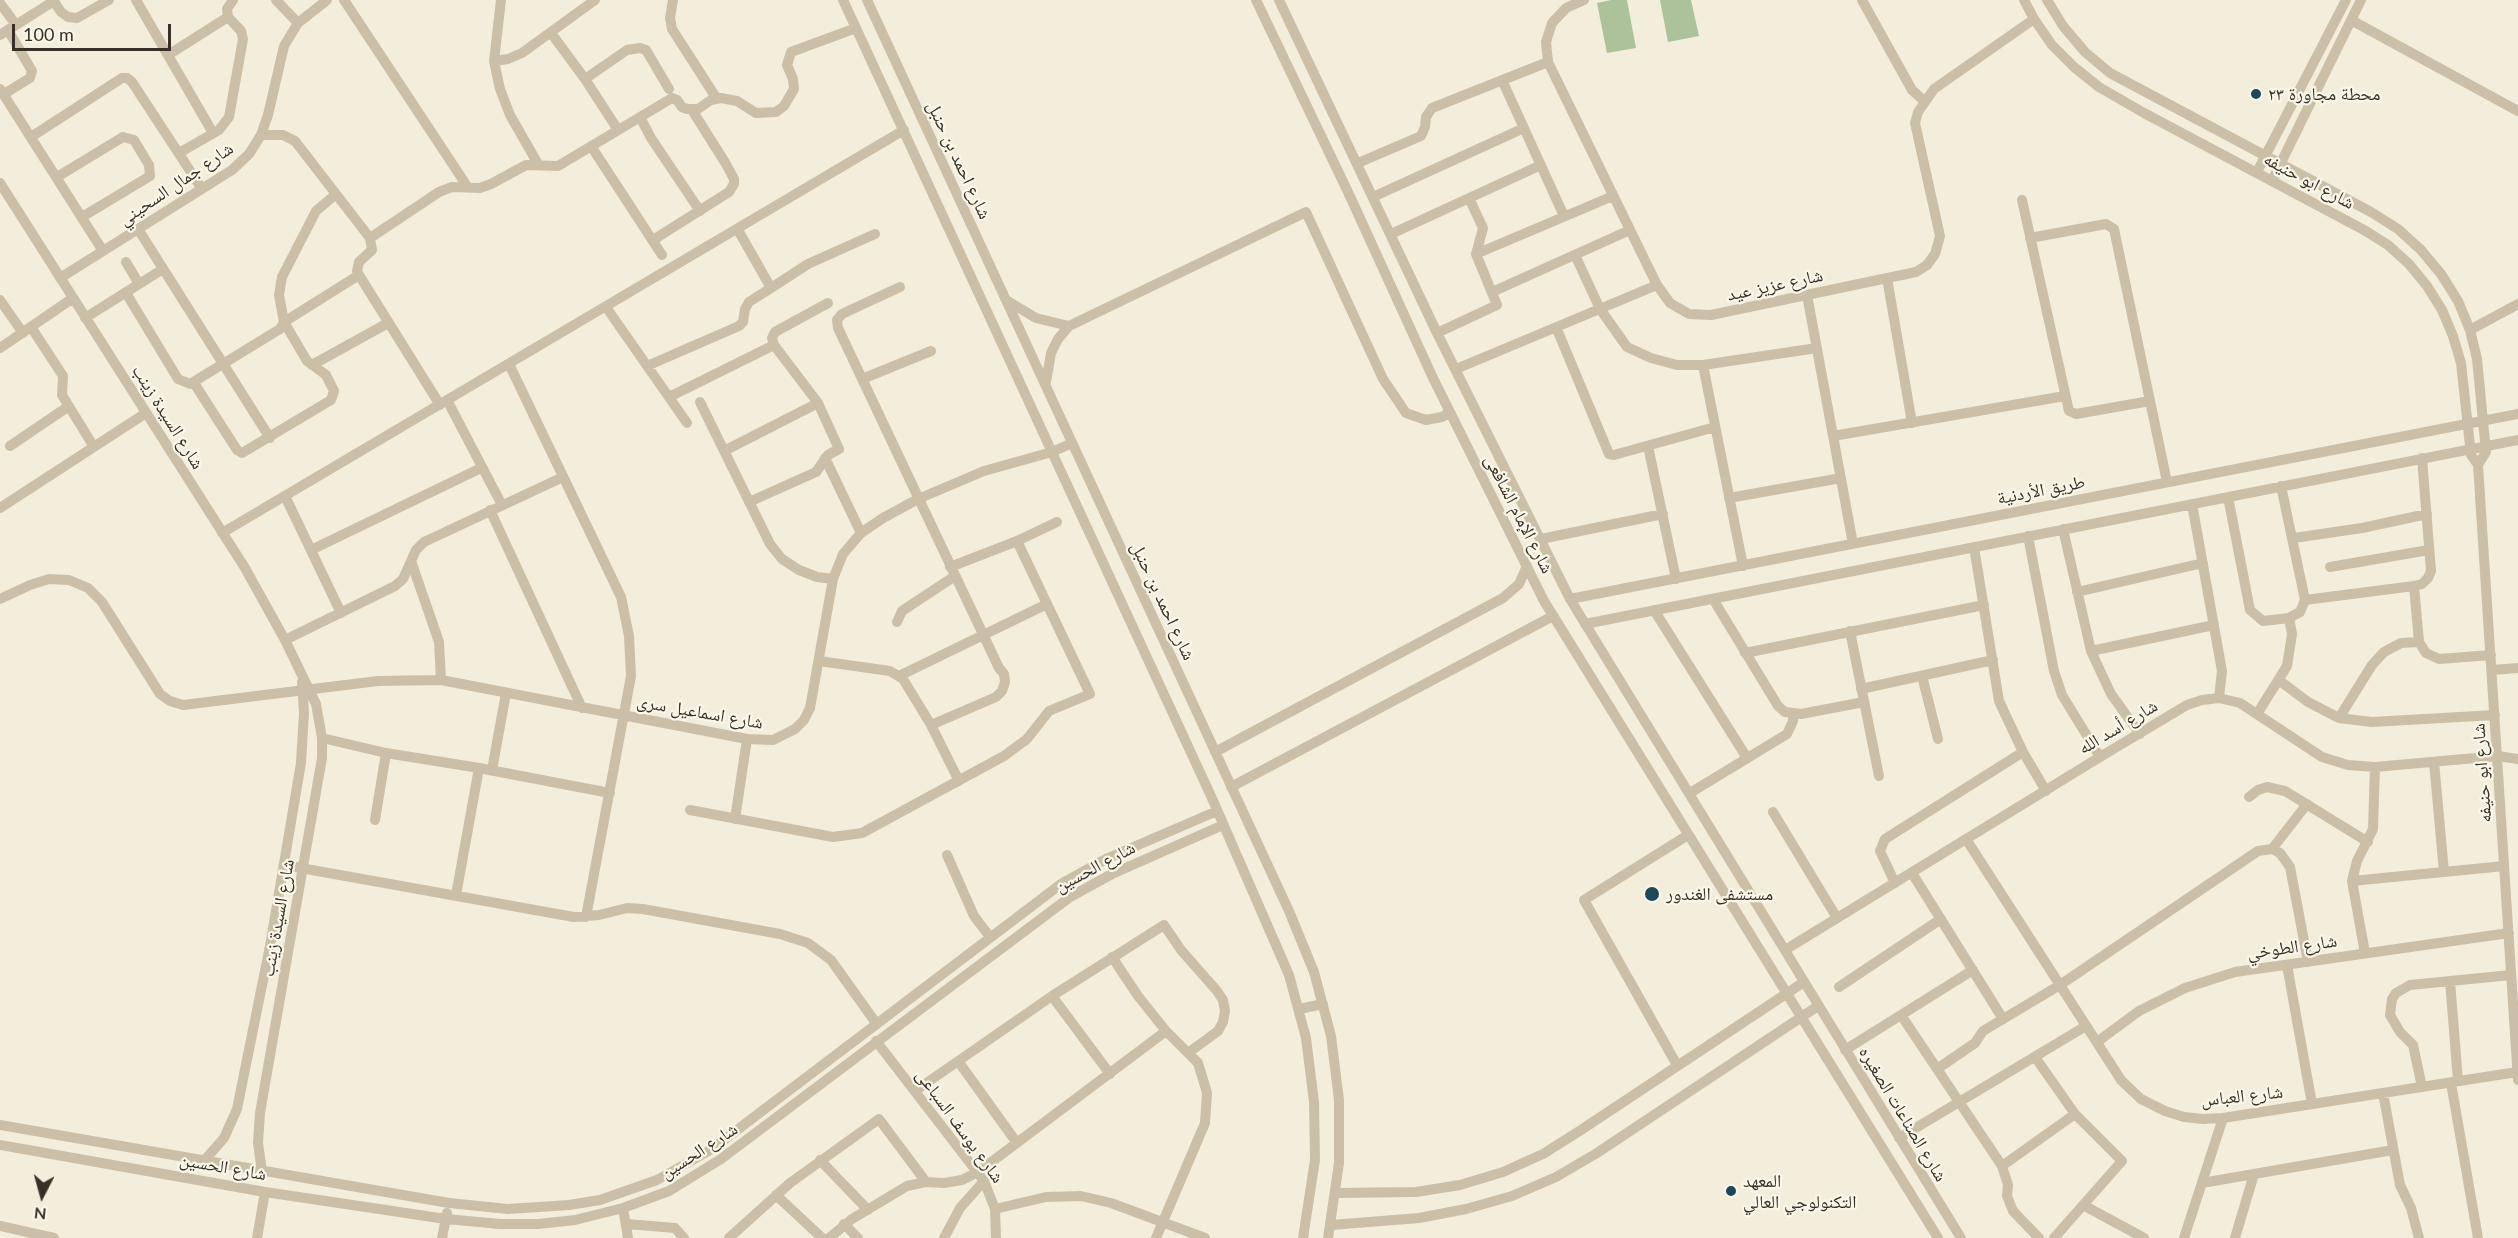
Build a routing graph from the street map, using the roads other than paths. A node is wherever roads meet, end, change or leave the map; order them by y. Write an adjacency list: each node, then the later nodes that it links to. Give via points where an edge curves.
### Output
1 (109, 0): 20 (street, via 77,18 68,17)
2 (136, 0): 29 (street)
3 (233, 0): 22 (street, via 227,9)
4 (276, 0): 25 (street)
5 (327, 0): 25 (street, شارع جمال السحيني)
6 (344, 0): 58 (street)
7 (501, 0): 30 (street)
8 (595, 0): 28 (street)
9 (673, 0): 36 (street, via 672,29)
10 (843, 0): 26 (street, شارع احمد بن حنبل)
11 (867, 0): 96 (street, شارع احمد بن حنبل)
12 (1256, 0): 69 (street, شارع الإمام الشافعى)
13 (1279, 0): 50 (street, شارع الإمام الشافعى)
14 (1584, 0): 31 (street, شارع عزيز عيد, via 1566,8 1552,23 1546,42)
15 (1862, 0): 37 (street, via 1912,90)
16 (2024, 0): 23 (street, شارع ابو حنيفه)
17 (2047, 0): 49 (street, شارع ابو حنيفه, via 2063,27 2110,73)
18 (2346, 0): 49 (street)
19 (2361, 0): 24 (street)
20 (53, 1): 27 (street)
21 (0, 3): 27 (street)
22 (228, 17): 29 (street); 44 (street, via 241,31 243,43 229,117)
23 (2034, 19): 37 (street, via 1934,89); 54 (street, شارع ابو حنيفه, via 2059,52 2099,87)
24 (2351, 20): 39 (street); 51 (street)
25 (298, 22): 45 (street, شارع جمال السحيني, via 284,46)
26 (856, 28): 36 (street, via 791,52 787,64 794,89 790,99 776,112 756,113 731,99); 43 (street, شارع احمد بن حنبل)
27 (8, 30): 35 (street, via 32,71 30,78)
28 (551, 33): 30 (street, via 522,53); 32 (street)
29 (168, 55): 44 (street)
30 (494, 61): 52 (street, via 510,115)
31 (1548, 62): 33 (street); 61 (street, شارع عزيز عيد)
32 (585, 79): 34 (street, via 627,50 640,48 646,50); 42 (street)
33 (1502, 80): 41 (street); 50 (street, via 1432,108 1421,136)
34 (669, 89)
35 (2, 92): 46 (street)
36 (717, 99): 38 (street)
37 (1924, 101): 86 (street, شارع عزيز عيد, via 1915,123 1940,236 1927,265 1916,272)
38 (692, 110): 40 (street, via 672,98); 65 (street, via 734,179 729,192)
39 (2518, 111)
40 (640, 117): 42 (street); 65 (street)
41 (1524, 128): 53 (street); 62 (street)
42 (618, 130): 47 (street)
43 (904, 130): 71 (street); 147 (street, شارع احمد بن حنبل)
44 (213, 134): 48 (street)
45 (261, 135): 59 (street, شارع جمال السحيني, via 232,170); 60 (street, via 283,135 295,141)
46 (31, 136): 48 (street, via 124,78 132,82); 55 (street)
47 (591, 146): 52 (street, via 558,166); 77 (street)
48 (179, 153): 59 (street)
49 (2265, 156): 51 (street, شارع ابو حنيفه); 54 (street)
50 (1358, 163): 62 (street, شارع الإمام الشافعى)
51 (2280, 163): 56 (street); 107 (street, شارع ابو حنيفه, via 2398,229 2441,274)
52 (538, 164): 58 (street, via 520,167 480,188)
53 (1541, 165): 63 (street); 67 (street)
54 (2257, 172): 56 (street, شارع ابو حنيفه)
55 (57, 177): 68 (street); 68 (street, via 123,136 134,140 149,165 150,176)
56 (2272, 181): 135 (street, شارع ابو حنيفه, via 2388,245 2427,286 2442,310 2461,363)
57 (0, 183): 85 (street, شارع السيدة زينب)
58 (467, 186): 75 (street, via 439,192)
59 (202, 189): 70 (street, شارع جمال السحيني)
60 (336, 194): 75 (street); 102 (street, via 316,211 282,277 279,295)
61 (1613, 196): 67 (street); 72 (street, شارع عزيز عيد)
62 (1373, 197): 66 (street, شارع الإمام الشافعى)
63 (1469, 198): 74 (street); 79 (street, via 1483,228)
64 (2022, 200): 76 (street)
65 (700, 211): 77 (street)
66 (1382, 216): 69 (street); 74 (street, شارع الإمام الشافعى)
67 (1564, 216): 79 (street)
68 (82, 217): 78 (street)
69 (1363, 225): 129 (street, شارع الإمام الشافعى)
70 (138, 229): 78 (street, شارع جمال السحيني); 83 (street)
71 (738, 230): 90 (street); 99 (street)
72 (1630, 230): 81 (street); 88 (street, شارع عزيز عيد)
73 (875, 234): 90 (street, via 808,264)
74 (1391, 234): 108 (street, شارع الإمام الشافعى)
75 (370, 238): 84 (street, via 372,250 359,262)
76 (2030, 238): 122 (street); 124 (street, via 2112,226)
77 (653, 240): 80 (street)
78 (103, 251): 85 (street, شارع جمال السحيني)
79 (1476, 254): 91 (street)
80 (662, 255)
81 (1575, 255): 91 (street); 100 (street)
82 (126, 262): 87 (street)
83 (164, 269): 87 (street); 113 (street)
84 (359, 275): 102 (street); 103 (street)
85 (60, 278): 94 (street, شارع السيدة زينب)
86 (1887, 278): 93 (street, شارع عزيز عيد); 134 (street)
87 (139, 284): 92 (street)
88 (1657, 285): 93 (street, شارع عزيز عيد, via 1670,303 1689,314 1711,315); 100 (street)
89 (900, 287): 119 (street, via 845,312 837,320)
90 (771, 288): 117 (street, via 749,302 738,326)
91 (1492, 292): 108 (street, via 1497,302 1495,308)
92 (126, 293): 101 (street); 120 (street, via 178,379 185,384)
93 (1808, 295): 111 (street)
94 (73, 298): 101 (street, شارع السيدة زينب); 106 (street)
95 (0, 300): 106 (street)
96 (1006, 300): 104 (street, via 1035,318); 121 (street, شارع احمد بن حنبل)
97 (828, 303): 109 (street, via 775,332)
98 (2518, 304): 107 (street)
99 (606, 307): 114 (street); 117 (street)
100 (1600, 309): 105 (street); 116 (street, via 1627,347 1668,363)
101 (85, 318): 130 (street, شارع السيدة زينب)
102 (284, 322): 113 (street, via 280,329); 115 (street)
103 (388, 323): 115 (street); 125 (street)
104 (1069, 326): 121 (street, via 1051,353); 129 (street, via 1306,212 1383,379 1406,413 1426,420)
105 (1556, 327): 118 (street); 142 (street, via 1609,454)
106 (27, 330): 110 (street); 128 (street, via 63,376 62,392)
107 (2470, 330): 132 (street, شارع ابو حنيفه)
108 (1437, 333): 118 (street, شارع الإمام الشافعى)
109 (774, 345): 123 (street); 127 (street)
110 (0, 348)
111 (1817, 348): 116 (street); 137 (street)
112 (931, 351): 119 (street)
113 (224, 364): 120 (street); 138 (street)
114 (509, 364): 125 (street); 152 (street)
115 (312, 365): 138 (street, via 326,375 334,391 332,400)
116 (1703, 365): 136 (street)
117 (647, 366): 123 (street)
118 (1456, 369): 173 (street, شارع الإمام الشافعى)
119 (862, 379): 159 (street)
120 (194, 383): 138 (street, via 238,452 246,452)
121 (1046, 386): 140 (street, شارع احمد بن حنبل)
122 (2066, 396): 124 (street, via 2069,411 2076,414); 134 (street)
123 (669, 397): 133 (street)
124 (2150, 401): 154 (street)
125 (443, 402): 151 (street); 156 (street)
126 (700, 402): 146 (street)
127 (818, 404): 146 (street); 148 (street, via 839,449)
128 (69, 406): 141 (street); 144 (street)
129 (1450, 412): 181 (street, شارع الإمام الشافعى)
130 (146, 413): 144 (street); 169 (street, شارع السيدة زينب)
131 (2518, 414): 132 (street, طريق الأردنية)
132 (2483, 420): 135 (street, طريق الأردنية); 143 (street, شارع ابو حنيفه)
133 (687, 423)
134 (1912, 423): 137 (street)
135 (2467, 423): 145 (street, شارع ابو حنيفه); 154 (street, طريق الأردنية)
136 (1716, 427): 142 (street); 158 (street)
137 (1833, 436): 153 (street)
138 (270, 438)
139 (2518, 440): 143 (street)
140 (1072, 443): 147 (street, شارع اسماعيل سرى); 233 (street, شارع احمد بن حنبل)
141 (10, 446)
142 (1648, 446): 165 (street)
143 (2486, 446): 145 (street); 150 (street, شارع ابو حنيفه)
144 (94, 447): 163 (street)
145 (2470, 449): 149 (street); 150 (street, شارع ابو حنيفه)
146 (724, 451): 160 (street)
147 (1052, 452): 159 (street, شارع اسماعيل سرى, via 984,471); 253 (street, شارع احمد بن حنبل)
148 (825, 458): 160 (street, via 816,472); 170 (street)
149 (2422, 458): 155 (street); 166 (street)
150 (2478, 465): 208 (street, شارع ابو حنيفه)
151 (482, 468): 162 (street); 177 (street)
152 (563, 477): 162 (street); 226 (street, via 621,597 629,636 631,676)
153 (1841, 478): 158 (street); 175 (street)
154 (2167, 482): 175 (street, طريق الأردنية)
155 (2281, 486): 157 (street); 172 (street)
156 (285, 496): 169 (street); 177 (street)
157 (2228, 497): 161 (street); 198 (street, via 2250,610 2263,621)
158 (1729, 498): 182 (street)
159 (918, 499): 170 (street, شارع اسماعيل سرى); 184 (street)
160 (749, 502): 185 (street, via 782,559 799,570)
161 (2192, 504): 168 (street); 180 (street)
162 (502, 505): 164 (street)
163 (0, 508)
164 (490, 510): 179 (street, via 424,542); 222 (street)
165 (1663, 514): 173 (street); 186 (street)
166 (2427, 514): 172 (street); 178 (street)
167 (1058, 522): 174 (street)
168 (2063, 529): 171 (street); 188 (street)
169 (222, 533): 204 (street, شارع السيدة زينب)
170 (861, 533): 185 (street, شارع اسماعيل سرى, via 843,554)
171 (2028, 536): 176 (street); 237 (street, via 2054,671 2062,695)
172 (2294, 538): 192 (street)
173 (1541, 539): 189 (street, شارع الإمام الشافعى)
174 (1017, 541): 184 (street); 193 (street)
175 (1853, 544): 182 (street, طريق الأردنية)
176 (1974, 547): 191 (street); 194 (street)
177 (311, 550): 196 (street)
178 (2429, 550): 183 (street); 187 (street, via 2431,571 2422,584)
179 (411, 560): 196 (street, via 395,586); 215 (street, via 439,642)
180 (2203, 563): 188 (street); 201 (street)
181 (1527, 566): 197 (street, شارع الإمام الشافعى); 233 (street, via 1519,584 1503,598)
182 (1743, 566): 186 (street, طريق الأردنية)
183 (2331, 567)
184 (953, 571): 199 (street, via 902,611); 203 (street)
185 (833, 579): 210 (street, شارع اسماعيل سرى)
186 (1676, 579): 189 (street, طريق الأردنية)
187 (2414, 586): 192 (street); 205 (street)
188 (2077, 592): 206 (street)
189 (1570, 598): 200 (street, شارع الإمام الشافعى)
190 (0, 599): 217 (street, شارع اسماعيل سرى, via 49,579 69,580 88,588 102,602 160,694 183,705)
191 (1713, 599): 195 (street); 207 (street)
192 (2305, 600): 198 (street, via 2300,612)
193 (1047, 604): 203 (street); 245 (street, via 1090,693 1049,711 1016,748)
194 (1984, 605): 202 (street); 209 (street)
195 (1654, 610): 200 (street); 238 (street)
196 (341, 612): 204 (street)
197 (1553, 616): 246 (street); 258 (street, شارع الإمام الشافعى)
198 (2289, 618): 216 (street, via 2291,651)
199 (897, 622)
200 (1585, 624): 249 (street, شارع الإمام الشافعى)
201 (2214, 625): 206 (street); 220 (street, via 2222,671)
202 (1850, 631): 207 (street); 218 (street)
203 (983, 634): 213 (street); 228 (street, via 1004,674 1002,691)
204 (285, 640): 217 (street, شارع السيدة زينب)
205 (2419, 642): 208 (street, via 2426,653 2439,658); 227 (street, via 2401,643 2384,652)
206 (2091, 651): 229 (street, via 2111,694)
207 (1745, 652): 223 (street, via 1778,706)
208 (2491, 655): 212 (street, شارع ابو حنيفه)
209 (1993, 660): 214 (street); 234 (street, via 2000,700)
210 (819, 661): 213 (street, via 890,671); 231 (street, شارع اسماعيل سرى, via 804,720 779,739)
211 (2518, 668): 212 (street)
212 (2492, 670): 225 (street, شارع ابو حنيفه)
213 (899, 676): 228 (street)
214 (1922, 676): 218 (street); 232 (street)
215 (441, 680): 217 (street, شارع اسماعيل سرى, via 378,681); 219 (street, شارع اسماعيل سرى)
216 (2280, 681): 224 (street); 227 (street)
217 (306, 689): 230 (street, شارع السيدة زينب, via 318,712); 263 (street, شارع السيدة زينب, via 301,763)
218 (1861, 689): 221 (street)
219 (506, 693): 222 (street, شارع اسماعيل سرى); 243 (street)
220 (2219, 698): 224 (street, via 2240,703); 229 (street, شارع أسد الله, via 2187,705)
221 (1864, 702): 223 (street); 244 (street)
222 (582, 708): 226 (street, شارع اسماعيل سرى)
223 (1793, 714): 238 (street, via 1787,734)
224 (2258, 714): 241 (street, via 2322,757 2348,765)
225 (2495, 715): 227 (street, via 2372,722); 236 (street, شارع ابو حنيفه)
226 (624, 716): 231 (street, شارع اسماعيل سرى); 248 (street)
227 (2339, 718)
228 (931, 725): 245 (street)
229 (2140, 734): 237 (street, شارع أسد الله)
230 (322, 738): 235 (street); 265 (street, شارع السيدة زينب)
231 (747, 739): 255 (street)
232 (1938, 739)
233 (1215, 752): 246 (street, شارع احمد بن حنبل)
234 (2023, 752): 247 (street); 269 (street, via 1885,839 1880,851)
235 (386, 753): 242 (street); 256 (street)
236 (2498, 756): 239 (street); 240 (street); 264 (street, شارع ابو حنيفه)
237 (2100, 757): 247 (street, شارع أسد الله)
238 (1747, 758): 249 (street)
239 (2518, 759)
240 (2434, 762): 241 (street); 266 (street)
241 (2375, 767): 260 (street, via 2374,814)
242 (479, 768): 243 (street); 271 (street)
243 (492, 770): 248 (street)
244 (1879, 776)
245 (959, 781): 255 (street, via 847,837)
246 (1231, 787): 292 (street, شارع احمد بن حنبل, via 1302,941)
247 (2046, 791): 259 (street, شارع أسد الله)
248 (610, 793): 274 (street)
249 (1690, 793): 279 (street, شارع الإمام الشافعى)
250 (2249, 797): 251 (street, via 2258,790 2276,787)
251 (2307, 804): 260 (street); 261 (street)
252 (690, 810): 255 (street)
253 (1217, 811): 257 (street, شارع احمد بن حنبل); 270 (street, شارع الحسين, via 1083,870)
254 (1773, 813): 275 (street)
255 (735, 819)
256 (375, 820)
257 (1223, 825): 272 (street, شارع الحسين, via 1112,874); 294 (street, شارع احمد بن حنبل, via 1278,945)
258 (1688, 835): 290 (street, شارع الإمام الشافعى); 308 (street, via 1584,900)
259 (1966, 839): 267 (street, شارع أسد الله); 288 (street, شارع العباس)
260 (2368, 842): 268 (street)
261 (2272, 849): 282 (street, via 2290,867); 288 (street, via 2258,850)
262 (947, 855): 278 (street, via 974,916)
263 (284, 865): 265 (street); 329 (street, شارع السيدة زينب, via 237,1109 224,1138)
264 (2505, 866): 266 (street); 273 (street, شارع ابو حنيفه)
265 (303, 868): 271 (street); 331 (street, شارع السيدة زينب, via 260,1113 258,1143)
266 (2444, 872): 268 (street)
267 (1912, 873): 269 (street, شارع أسد الله); 276 (street)
268 (2352, 881): 280 (street)
269 (1895, 883): 275 (street, شارع أسد الله)
270 (1046, 894): 272 (street); 278 (street, شارع الحسين)
271 (456, 895): 274 (street)
272 (1057, 906): 301 (street, شارع الحسين)
273 (2513, 915): 277 (street, شارع ابو حنيفه)
274 (586, 917): 298 (street, via 627,908 644,909 780,934 808,943 831,960)
275 (1837, 918): 279 (street, شارع أسد الله)
276 (1941, 919): 284 (street); 289 (street)
277 (2509, 933): 280 (street, شارع الطوخي); 285 (street, شارع ابو حنيفه)
278 (990, 937): 298 (street, شارع الحسين)
279 (1785, 950): 287 (street, شارع الإمام الشافعى)
280 (2366, 954): 282 (street, شارع الطوخي)
281 (1112, 957): 291 (street); 300 (street); 304 (street, via 1164,925 1217,991 1225,1011 1223,1022 1218,1031)
282 (2308, 962): 283 (street, شارع الطوخي)
283 (2287, 965): 302 (street, شارع الطوخي, via 2235,972 2185,988 2139,1011); 318 (street)
284 (1973, 970): 295 (street); 297 (street)
285 (2511, 975): 286 (street); 306 (street, شارع ابو حنيفه)
286 (2450, 981): 313 (street); 314 (street, via 2403,987 2392,999 2390,1015 2413,1045)
287 (1804, 982): 290 (street); 293 (street, شارع الإمام الشافعى)
288 (2060, 985): 297 (street); 299 (street, شارع العباس)
289 (1839, 987)
290 (1786, 993): 296 (street, شارع الإمام الشافعى); 308 (street)
291 (1052, 996): 307 (street); 311 (street)
292 (1323, 1004): 294 (street); 337 (street, شارع احمد بن حنبل, via 1336,1069 1340,1132)
293 (1818, 1006): 296 (street); 303 (street, شارع الصناعات الصغيره)
294 (1299, 1009): 363 (street, شارع احمد بن حنبل, via 1311,1070 1316,1131)
295 (1901, 1016): 303 (street); 309 (street)
296 (1801, 1018): 348 (street, via 1556,1177 1512,1196 1466,1209 1419,1218); 365 (street, شارع الصناعات الصغيره)
297 (2003, 1019): 309 (street)
298 (876, 1023): 325 (street, شارع الحسين)
299 (2086, 1026): 302 (street, شارع العباس); 305 (street)
300 (1166, 1032): 304 (street); 311 (street)
301 (876, 1041): 315 (street, شارع يوسف السباعى); 327 (street, شارع الحسين)
302 (2097, 1042): 320 (street, شارع العباس, via 2121,1080 2141,1099 2184,1117)
303 (1845, 1050): 322 (street, شارع الصناعات الصغيره)
304 (1188, 1053): 345 (street, via 1204,1078 1208,1108)
305 (2035, 1057): 317 (street); 319 (street)
306 (2517, 1057): 310 (street, شارع ابو حنيفه)
307 (958, 1061): 315 (street); 323 (street)
308 (1677, 1065): 337 (street, via 1543,1154 1503,1172 1460,1185 1416,1192)
309 (1937, 1069): 317 (street)
310 (2517, 1072): 312 (street, شارع ابو حنيفه); 313 (street, شارع العباس)
311 (1110, 1074): 323 (street)
312 (2518, 1080)
313 (2455, 1082): 314 (street, شارع العباس); 373 (street)
314 (2422, 1087): 316 (street, شارع العباس)
315 (915, 1091): 333 (street, شارع يوسف السباعى)
316 (2383, 1093): 318 (street, شارع العباس); 326 (street)
317 (1959, 1102): 322 (street); 330 (street)
318 (2312, 1104): 320 (street, شارع العباس)
319 (2075, 1114): 330 (street); 340 (street, via 2122,1161)
320 (2223, 1118): 335 (street)
321 (0, 1125): 329 (street, شارع الحسين)
322 (1899, 1138): 366 (street, شارع الصناعات الصغيره)
323 (1017, 1143): 333 (street)
324 (0, 1145): 336 (street, شارع الحسين)
325 (712, 1149): 327 (street); 339 (street, شارع الحسين, via 657,1180 600,1200 508,1209)
326 (2393, 1150): 332 (street); 372 (street, via 2400,1185 2414,1214)
327 (721, 1159): 341 (street, شارع الحسين, via 669,1191)
328 (820, 1160): 334 (street, via 879,1119); 338 (street); 343 (street)
329 (203, 1161): 331 (street, شارع الحسين)
330 (2002, 1166): 367 (street, via 2013,1211)
331 (262, 1172): 339 (street, شارع الحسين)
332 (2254, 1174): 335 (street); 371 (street)
333 (981, 1177): 334 (street, via 944,1184); 342 (street, شارع يوسف السباعى); 359 (street)
334 (926, 1182): 343 (street, via 907,1186)
335 (2202, 1183): 370 (street)
336 (265, 1192): 344 (street, شارع الحسين); 352 (street)
337 (1336, 1193): 348 (street, شارع احمد بن حنبل)
338 (776, 1195): 350 (street); 356 (street)
339 (449, 1203): 344 (street)
340 (2082, 1205): 368 (street); 369 (street)
341 (623, 1208): 344 (street, شارع الحسين, via 538,1224); 346 (street)
342 (995, 1209): 345 (street, via 1046,1197 1082,1196); 360 (street, شارع يوسف السباعى)
343 (868, 1210): 347 (street)
344 (446, 1219): 353 (street)
345 (1163, 1222): 361 (street); 362 (street)
346 (627, 1224): 354 (street); 355 (street, via 675,1228)
347 (844, 1224): 357 (street); 358 (street)
348 (1331, 1225): 364 (street, شارع احمد بن حنبل)
349 (0, 1226): 351 (street)
350 (733, 1236)
351 (54, 1238)
352 (257, 1238)
353 (442, 1238)
354 (628, 1238)
355 (684, 1238)
356 (822, 1238)
357 (829, 1238)
358 (858, 1238)
359 (944, 1238)
360 (996, 1238)
361 (1156, 1238)
362 (1205, 1238)
363 (1304, 1238)
364 (1328, 1238)
365 (1938, 1238)
366 (1961, 1238)
367 (2039, 1238)
368 (2054, 1238)
369 (2144, 1238)
370 (2184, 1238)
371 (2235, 1238)
372 (2419, 1238)
373 (2478, 1238)

